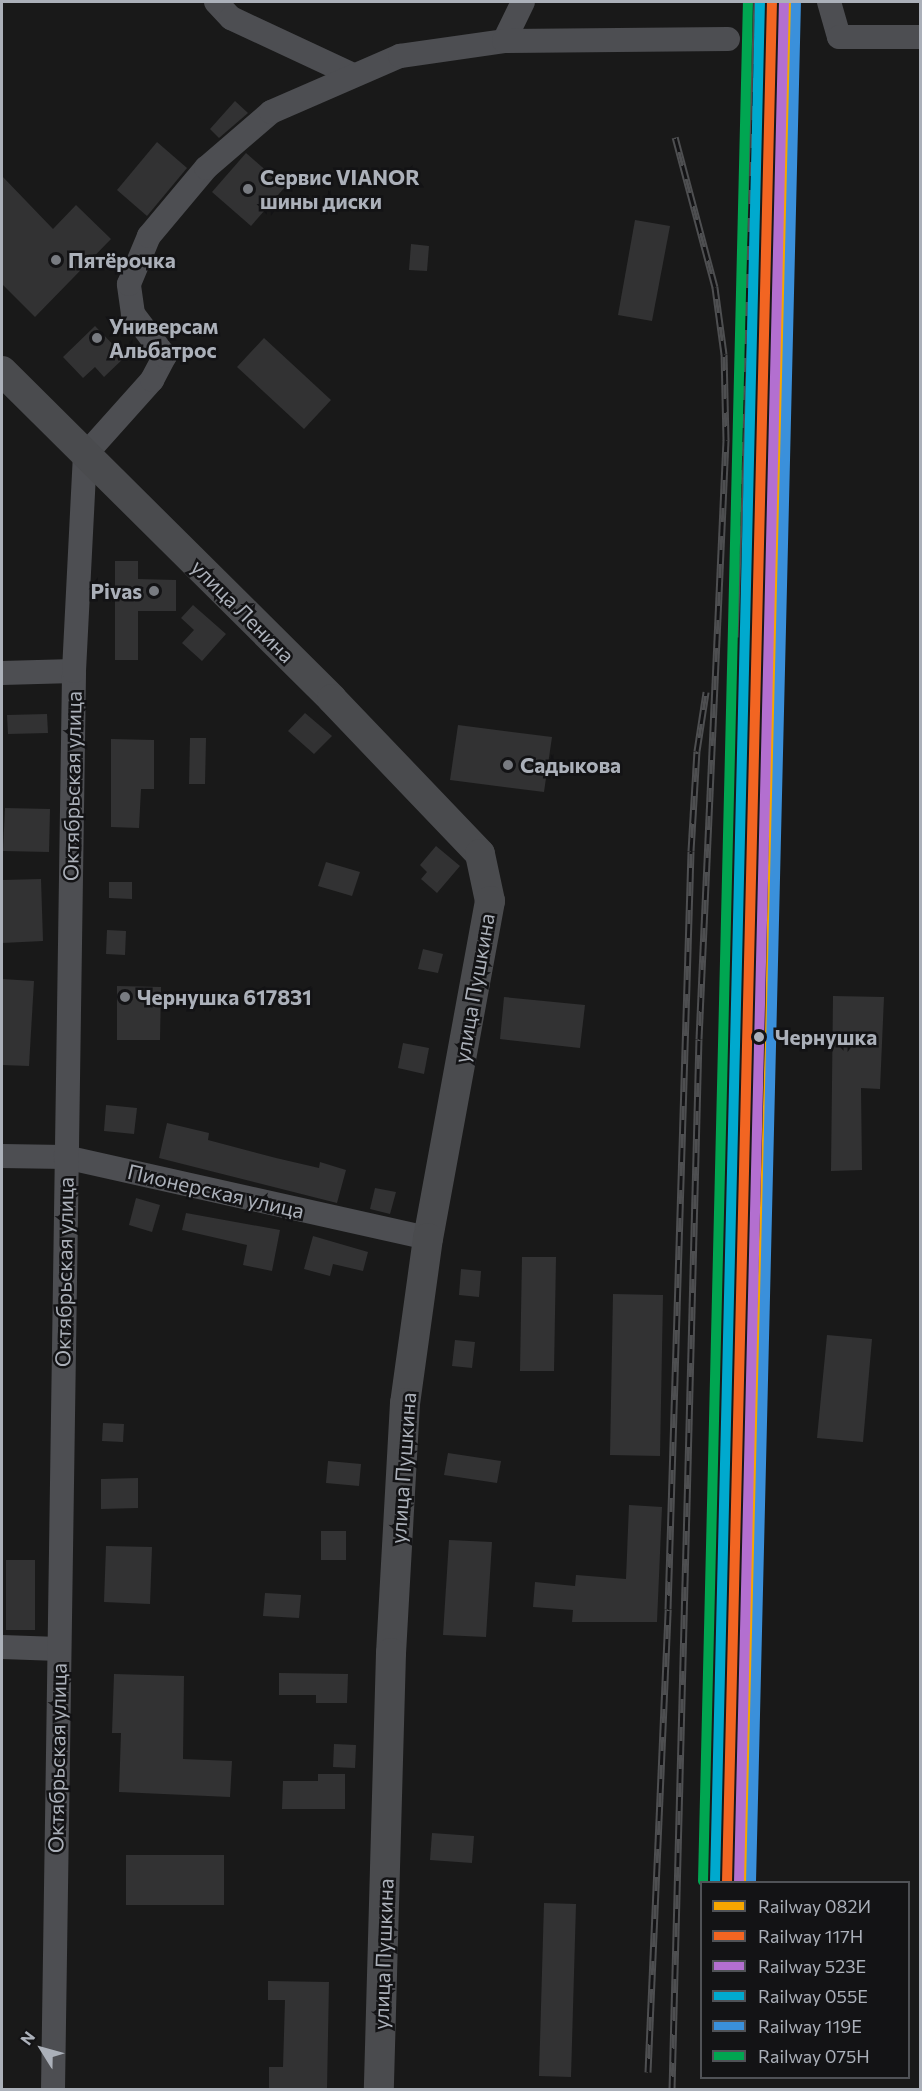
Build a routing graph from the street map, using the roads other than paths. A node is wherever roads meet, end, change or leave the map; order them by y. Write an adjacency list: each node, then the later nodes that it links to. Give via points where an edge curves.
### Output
1 (216, 2): 7 (street, via 231,18)
2 (523, 2): 6 (street)
3 (829, 2): 4 (street, via 839,38)
4 (921, 37)
5 (728, 39): 6 (street)
6 (504, 41): 7 (street, via 400,56)
7 (353, 75): 9 (street, via 271,112 206,168 149,236 129,284 133,314 165,356 152,380)
8 (2, 371): 9 (main road, улица Ленина)
9 (85, 455): 10 (street, Октябрьская улица); 12 (main road, улица Ленина, via 332,699)
10 (74, 671): 11 (street); 14 (street, Октябрьская улица)
11 (2, 673)
12 (480, 854): 15 (main road, улица Пушкина, via 490,901)
13 (2, 1156): 14 (street, Пионерская улица)
14 (65, 1157): 15 (street, Пионерская улица); 17 (street, Октябрьская улица)
15 (428, 1238): 19 (main road, улица Пушкина, via 405,1403 391,1653)
16 (2, 1647): 17 (street)
17 (58, 1649): 18 (street, Октябрьская улица)
18 (52, 2090)
19 (379, 2090)

